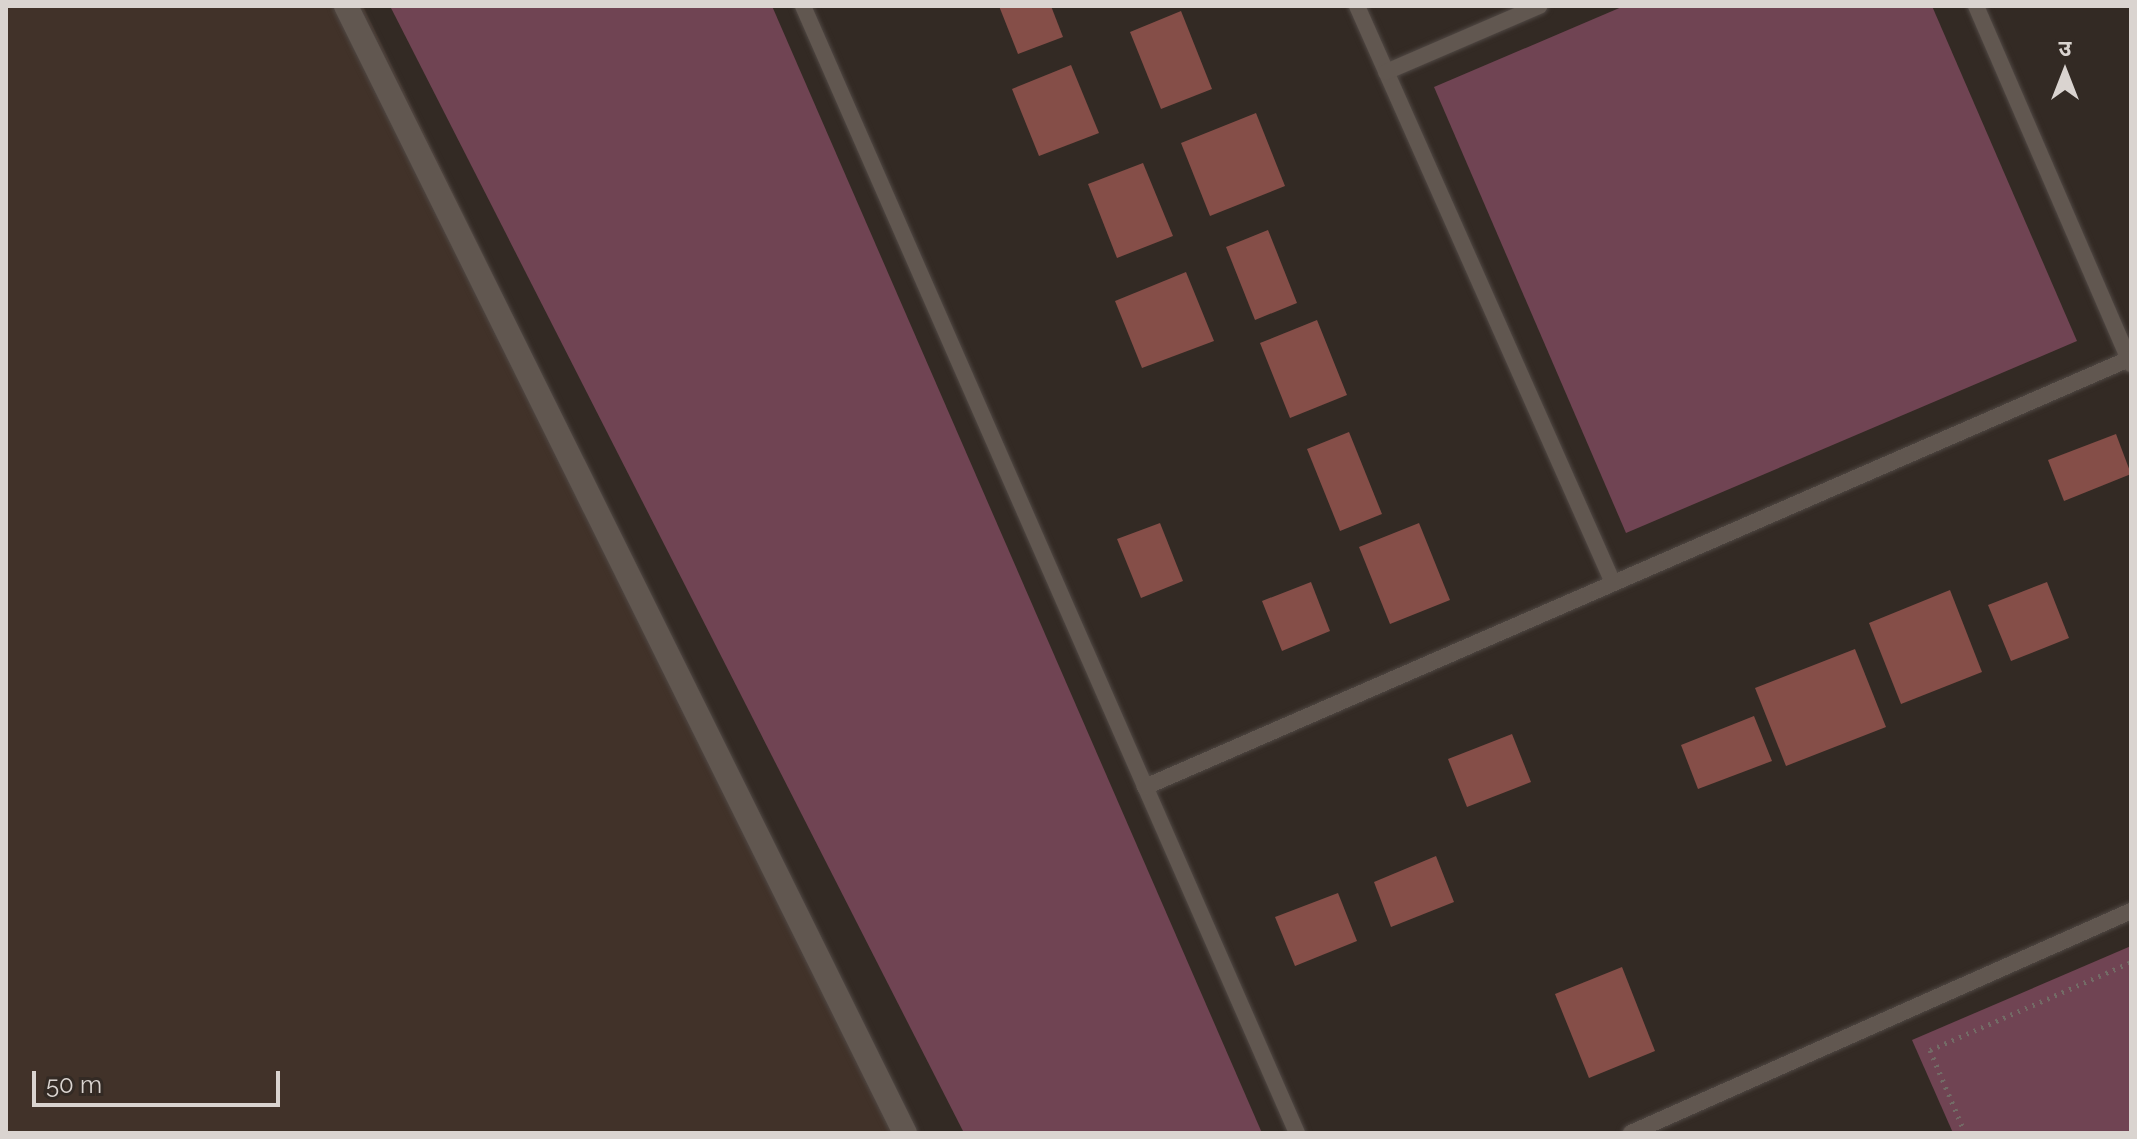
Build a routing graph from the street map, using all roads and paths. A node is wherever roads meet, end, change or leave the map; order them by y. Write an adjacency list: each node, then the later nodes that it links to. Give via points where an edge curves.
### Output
1 (346, 6): 12 (street)
2 (803, 6): 9 (lane)
3 (1357, 6): 6 (lane)
4 (1539, 6): 6 (lane)
5 (1976, 6): 7 (lane)
6 (1386, 72): 8 (lane)
7 (2130, 361): 8 (lane)
8 (1613, 583): 9 (lane)
9 (1145, 787): 13 (lane)
10 (2131, 911): 14 (lane)
11 (2131, 962): 15 (path, via 1930,1050)
12 (905, 1133)
13 (1297, 1133)
14 (1631, 1133)
15 (1965, 1133)

